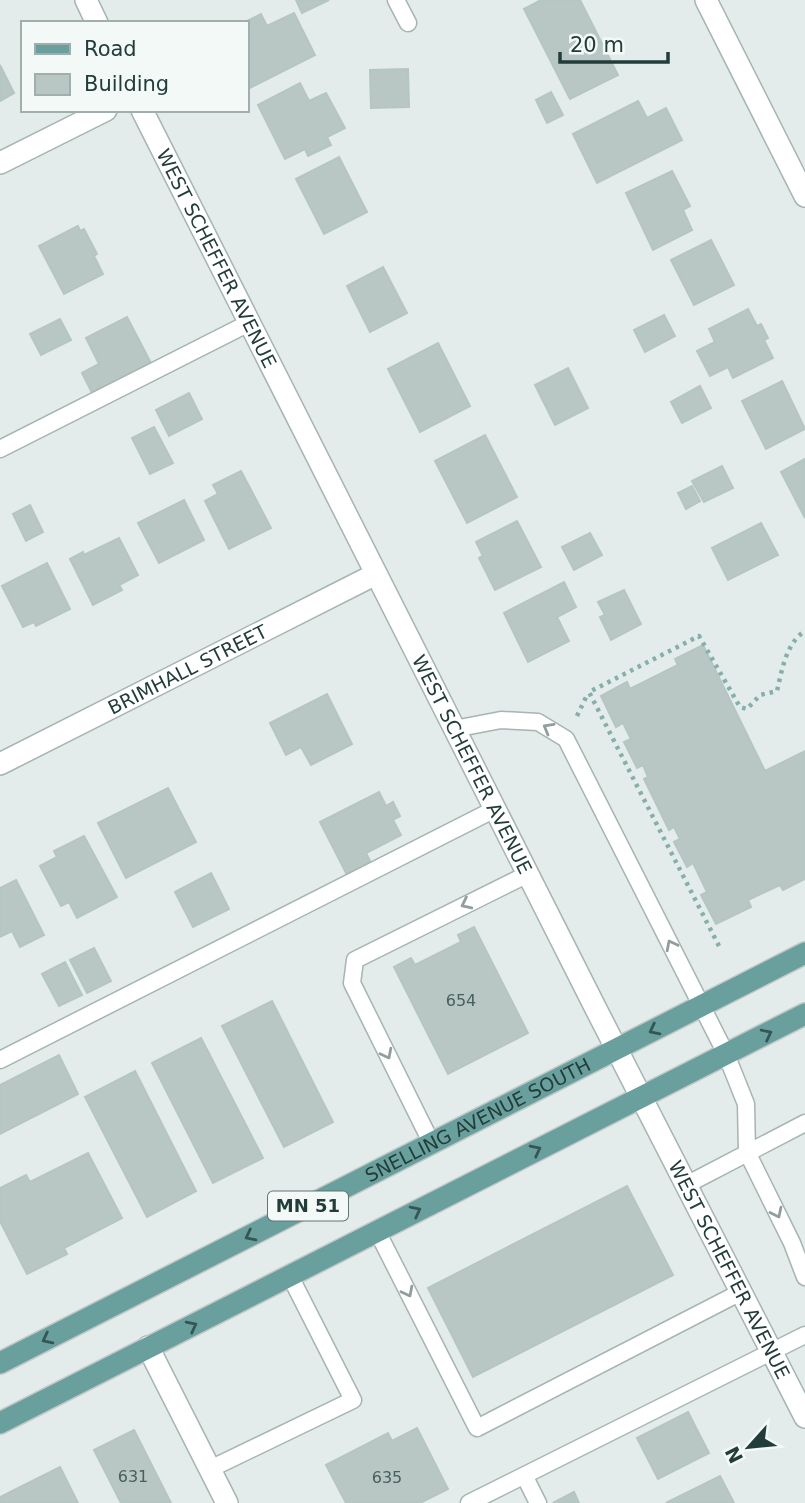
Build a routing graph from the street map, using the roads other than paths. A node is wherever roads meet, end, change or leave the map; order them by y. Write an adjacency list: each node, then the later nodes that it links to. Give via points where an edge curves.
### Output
1 (86, 0): 4 (street)
2 (397, 0): 5 (lane)
3 (706, 0): 9 (street)
4 (96, 21)
5 (408, 23)
6 (102, 112): 8 (street)
7 (143, 112): 10 (street, WEST SCHEFFER AVENUE)
8 (0, 163)
9 (805, 196)
10 (249, 323): 11 (lane); 12 (street, WEST SCHEFFER AVENUE)
11 (0, 449)
12 (376, 573): 13 (street, WEST SCHEFFER AVENUE); 14 (street, BRIMHALL STREET)
13 (454, 729): 15 (street, WEST SCHEFFER AVENUE); 18 (lane, one-way to 13, via 566,738 538,722 501,720)
14 (0, 764)
15 (495, 810): 16 (street, WEST SCHEFFER AVENUE); 22 (lane)
16 (527, 874): 20 (street, WEST SCHEFFER AVENUE); 25 (lane, one-way to 25, via 355,960 352,984)
17 (805, 953): 18 (main road, SNELLING AVENUE SOUTH / MN 51)
18 (702, 1005): 20 (main road, SNELLING AVENUE SOUTH / MN 51, one-way to 20); 21 (lane)
19 (805, 1014): 21 (main road, MN 51, one-way to 19)
20 (616, 1050): 23 (street, WEST SCHEFFER AVENUE); 25 (main road, SNELLING AVENUE SOUTH / MN 51)
21 (726, 1054): 23 (main road, MN 51); 26 (lane, via 746,1104)
22 (0, 1060)
23 (641, 1098): 27 (street, WEST SCHEFFER AVENUE); 28 (main road, MN 51, one-way to 23)
24 (805, 1123): 26 (lane)
25 (431, 1142): 35 (main road, SNELLING AVENUE SOUTH / MN 51, one-way to 35)
26 (747, 1152): 27 (lane); 30 (lane, one-way to 30)
27 (686, 1185): 31 (street, WEST SCHEFFER AVENUE)
28 (377, 1231): 29 (main road, MN 51); 31 (lane, one-way to 31, via 477,1428)
29 (290, 1276): 33 (main road, MN 51, one-way to 29); 38 (lane, via 353,1400)
30 (805, 1277)
31 (741, 1292): 34 (street, WEST SCHEFFER AVENUE)
32 (805, 1335): 34 (lane)
33 (148, 1348): 37 (main road, MN 51); 38 (street)
34 (772, 1352): 36 (street, WEST SCHEFFER AVENUE); 39 (lane)
35 (0, 1363)
36 (805, 1416)
37 (0, 1423)
38 (210, 1469): 40 (street)
39 (525, 1477): 41 (lane); 42 (lane)
40 (227, 1503)
41 (469, 1503)
42 (538, 1503)

